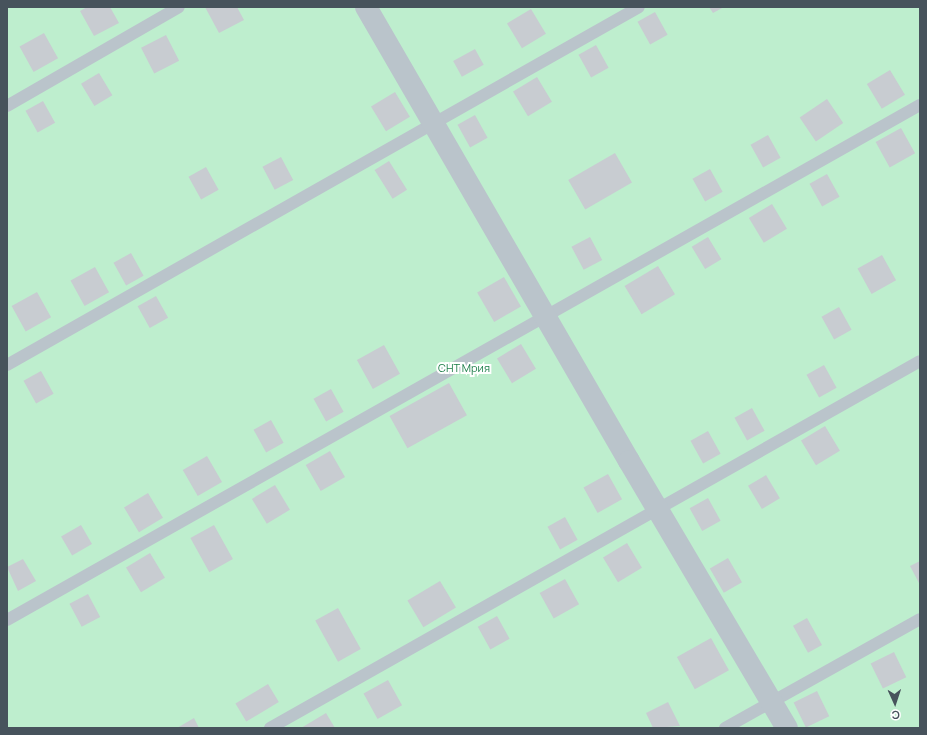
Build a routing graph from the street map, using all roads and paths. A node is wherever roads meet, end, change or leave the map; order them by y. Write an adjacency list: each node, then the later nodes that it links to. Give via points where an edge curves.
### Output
1 (179, 7): 5 (lane)
2 (366, 7): 6 (street)
3 (639, 7): 6 (lane)
4 (920, 105): 7 (lane)
5 (7, 106)
6 (433, 124): 7 (street); 9 (lane)
7 (546, 316): 10 (street); 12 (lane)
8 (920, 361): 10 (lane)
9 (7, 365)
10 (656, 508): 13 (street); 14 (lane)
11 (920, 619): 13 (lane)
12 (7, 620)
13 (771, 702): 15 (lane); 16 (street)
14 (270, 728)
15 (725, 728)
16 (787, 728)

